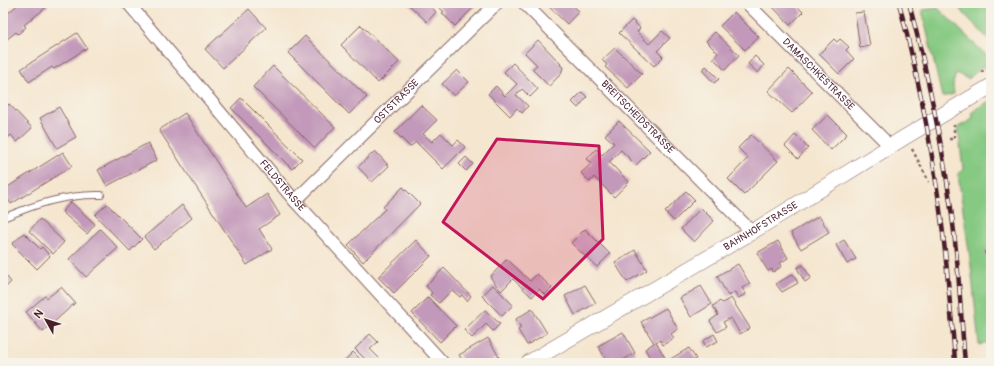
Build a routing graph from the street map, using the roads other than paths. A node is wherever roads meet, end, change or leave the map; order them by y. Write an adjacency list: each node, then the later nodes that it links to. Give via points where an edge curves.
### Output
1 (128, 3): 8 (street, FELDSTRASSE)
2 (497, 3): 8 (street, OSTSTRASSE)
3 (524, 3): 10 (street, BREITSCHEIDSTRASSE)
4 (748, 3): 6 (street, DAMASCHKESTRASSE)
5 (991, 86): 6 (street, BAHNHOFSTRASSE)
6 (889, 146): 10 (street, BAHNHOFSTRASSE)
7 (101, 195): 9 (lane, via 60,197)
8 (295, 201): 11 (street, FELDSTRASSE)
9 (3, 218)
10 (752, 232): 12 (street, BAHNHOFSTRASSE)
11 (443, 363)
12 (528, 363)

